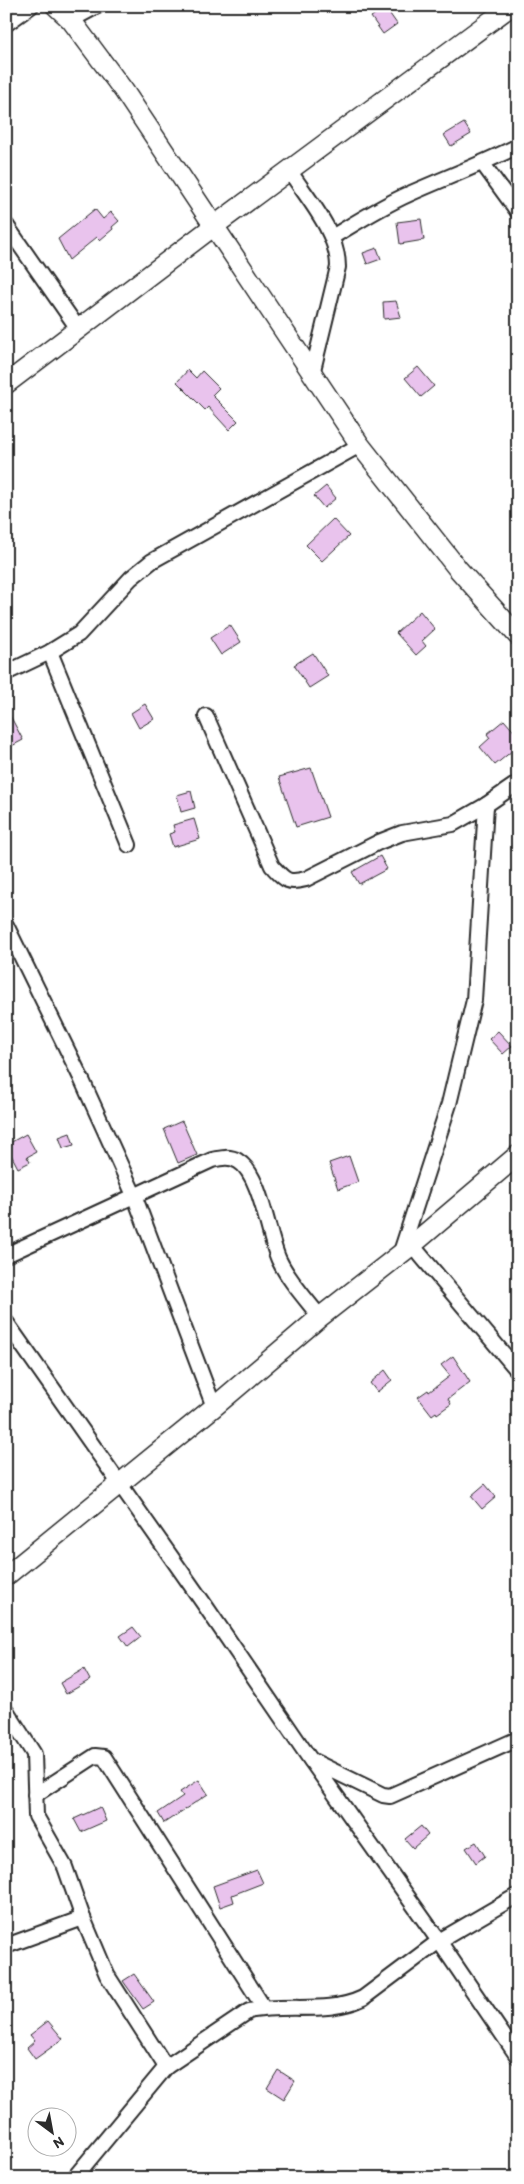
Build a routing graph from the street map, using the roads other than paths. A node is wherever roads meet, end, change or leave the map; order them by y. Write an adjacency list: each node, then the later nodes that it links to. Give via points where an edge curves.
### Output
1 (31, 6): 6 (street)
2 (56, 6): 5 (street)
3 (96, 6): 5 (street)
4 (511, 6): 9 (street)
5 (71, 20): 12 (street, via 124,91)
6 (6, 24)
7 (518, 146): 8 (street)
8 (483, 164): 10 (street); 13 (street, via 408,194)
9 (289, 170): 12 (street); 13 (street)
10 (518, 212)
11 (6, 225): 14 (street)
12 (214, 226): 14 (street); 15 (street)
13 (332, 237): 15 (street, via 338,253 338,267)
14 (79, 330): 16 (street)
15 (312, 374): 17 (street)
16 (6, 384)
17 (360, 445): 18 (street, via 458,569); 19 (street, via 152,561 131,578 80,634)
18 (518, 636)
19 (50, 652): 20 (street); 24 (street)
20 (6, 673)
21 (206, 716): 23 (street, via 272,866 284,880 306,879 379,842 402,833 453,824)
22 (518, 783): 23 (street)
23 (486, 806): 28 (street, via 474,1000 449,1104)
24 (129, 845)
25 (8, 931): 27 (street, via 81,1078)
26 (518, 1155): 28 (street)
27 (134, 1195): 29 (street); 30 (street, via 212,1160 225,1158 240,1162 257,1188 278,1258); 33 (street)
28 (406, 1250): 30 (street); 32 (street)
29 (6, 1255)
30 (320, 1317): 33 (street)
31 (6, 1322): 34 (street)
32 (518, 1371)
33 (214, 1408): 34 (street)
34 (120, 1484): 35 (street); 38 (street)
35 (6, 1576)
36 (6, 1710): 39 (street, via 34,1754)
37 (518, 1739): 38 (street, via 390,1796)
38 (310, 1759): 42 (street)
39 (35, 1795): 41 (street, via 36,1816 64,1867); 44 (street, via 95,1756 104,1757)
40 (518, 1895): 42 (street)
41 (83, 1918): 43 (street); 46 (street, via 107,1975)
42 (439, 1941): 44 (street, via 350,2005); 45 (street)
43 (6, 1946)
44 (264, 2008): 46 (street, via 249,2011)
45 (518, 2057)
46 (166, 2067): 47 (street)
47 (74, 2178)

